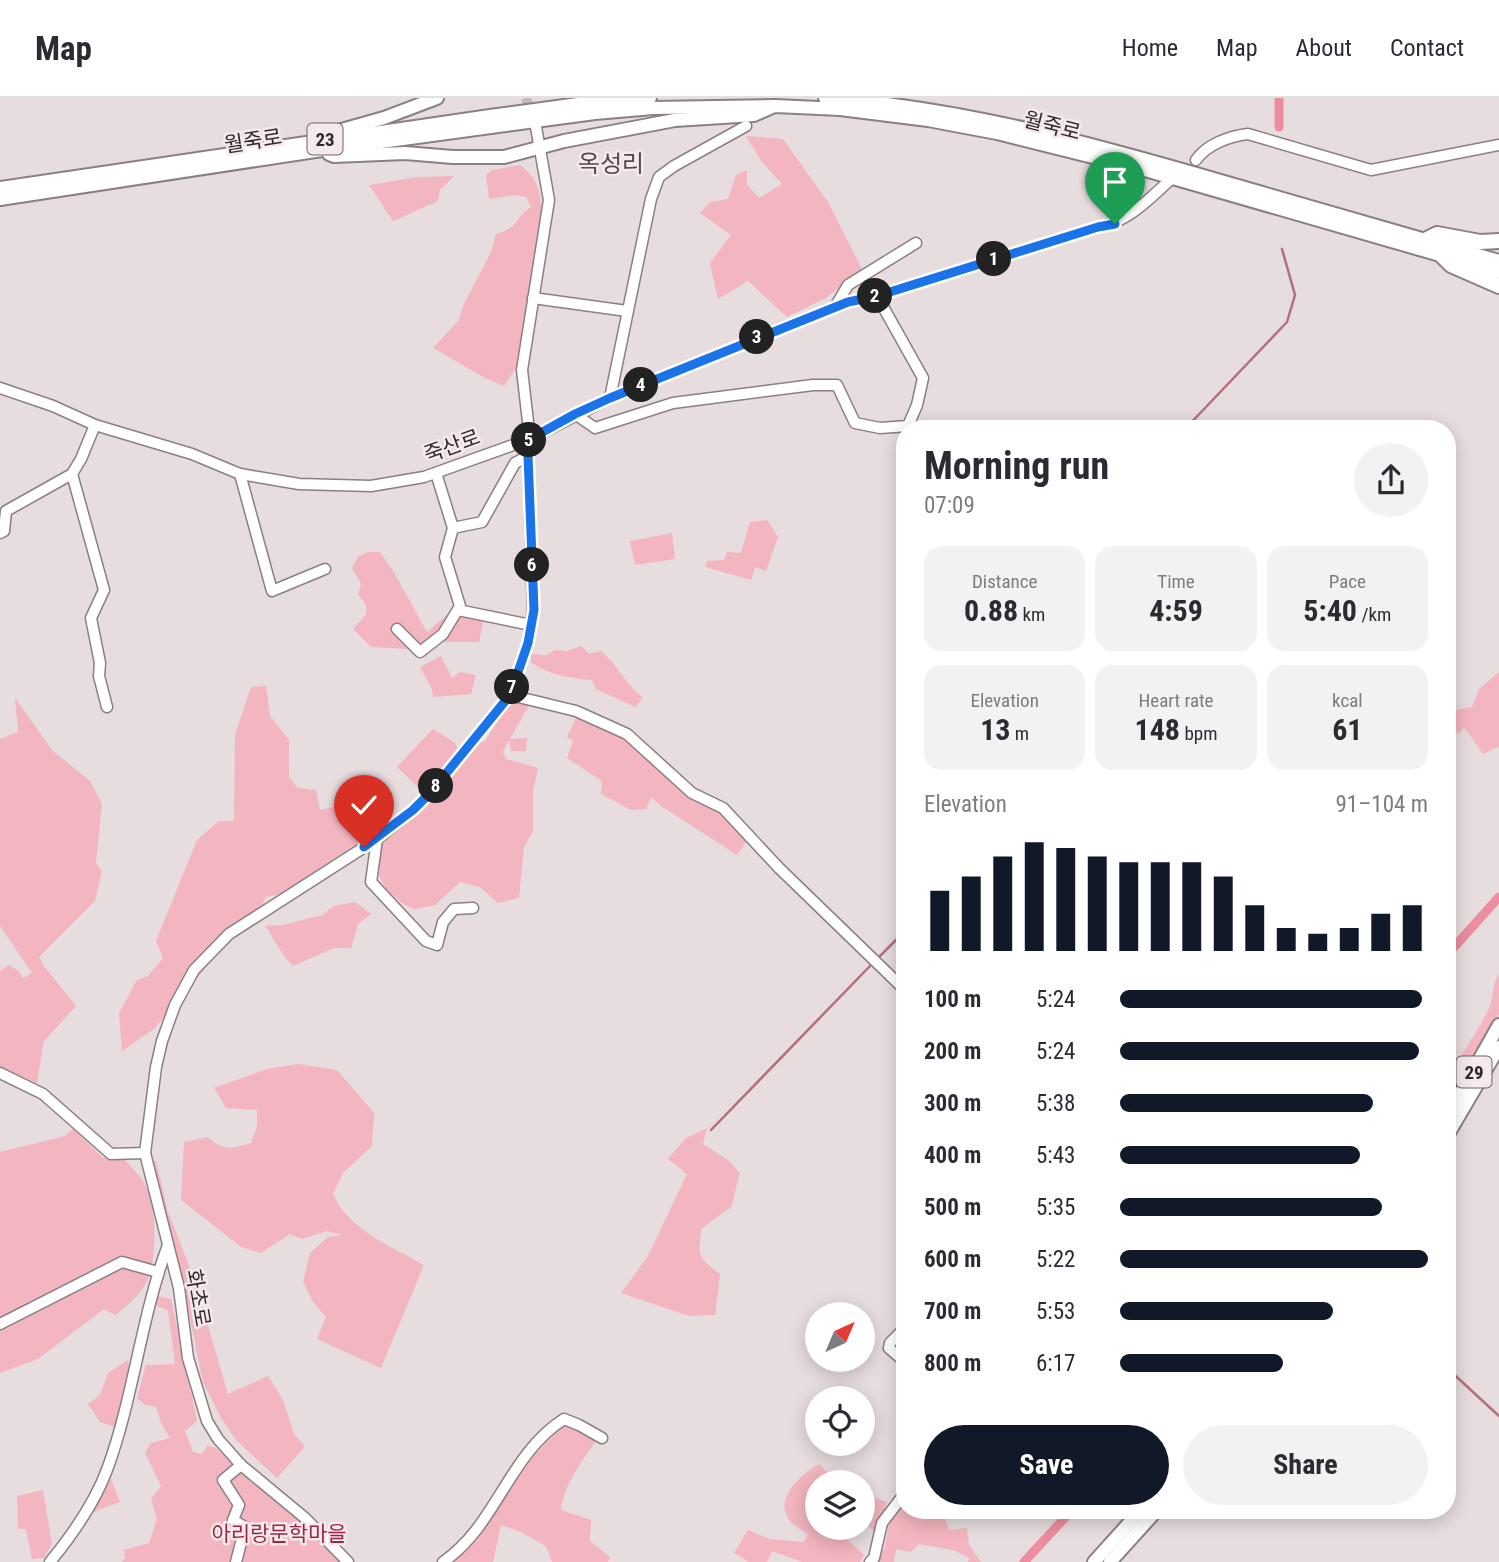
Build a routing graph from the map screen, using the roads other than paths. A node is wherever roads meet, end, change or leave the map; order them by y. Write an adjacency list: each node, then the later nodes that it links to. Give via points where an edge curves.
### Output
1 (437, 98): 7 (main road, via 339,131 312,134)
2 (650, 98): 7 (main road, 월죽로 / 23)
3 (825, 98): 15 (main road, 월죽로, via 917,107 1049,134)
4 (775, 106): 9 (main road, via 754,115 676,120); 10 (main road, 월죽로 / 23, via 595,113); 18 (main road, 월죽로 / 23, via 915,118 997,133 1145,170)
5 (746, 125): 25 (street, via 659,177)
6 (536, 127): 9 (street)
7 (301, 142): 13 (main road, 월죽로 / 23)
8 (1499, 145): 11 (street, via 1371,170 1248,134 1234,135)
9 (539, 148): 10 (main road, via 479,158 405,153 334,156); 23 (street, via 549,200)
10 (322, 150): 14 (main road, 월죽로 / 23)
11 (1196, 160)
12 (1170, 180): 22 (street, 죽산로, via 1115,224)
13 (0, 188)
14 (0, 198)
15 (1424, 240): 16 (highway, via 1437,234); 19 (main road, 월죽로)
16 (1499, 241)
17 (916, 243): 24 (street, via 848,285)
18 (1441, 255): 20 (main road, 월죽로); 21 (highway, 23, via 1451,265)
19 (1499, 261)
20 (1499, 272)
21 (1499, 286)
22 (877, 296): 24 (street, 죽산로); 29 (street, via 923,378)
23 (533, 298): 25 (street); 32 (street, via 522,370)
24 (834, 307): 27 (street, 죽산로)
25 (627, 311): 27 (street)
26 (0, 388): 30 (street, 죽산로)
27 (610, 398): 28 (street, 죽산로)
28 (575, 414): 31 (street, via 595,428 673,403 837,385 855,422); 32 (street, 죽산로)
29 (911, 420)
30 (95, 425): 35 (street); 36 (street, 죽산로)
31 (896, 427)
32 (530, 439): 33 (street); 34 (street, 죽산로)
33 (528, 456): 37 (street, via 515,463 482,522); 41 (street)
34 (436, 473): 36 (street, 죽산로, via 371,486 299,484); 37 (street)
35 (72, 474): 38 (street, via 6,511); 44 (street, via 104,590 91,618)
36 (240, 474): 39 (street, via 272,591)
37 (453, 528): 40 (street, via 444,556)
38 (0, 533)
39 (326, 569)
40 (458, 610): 41 (street); 42 (street, via 443,634 420,652)
41 (531, 625): 43 (street)
42 (397, 629)
43 (510, 695): 45 (street, via 431,792); 47 (street, via 576,711 627,734 692,793 723,808)
44 (107, 707)
45 (377, 839): 46 (street, via 371,882 426,941 437,945 443,922 454,909); 53 (street, via 229,934 194,970 162,1041)
46 (473, 908)
47 (896, 981)
48 (1499, 1025): 51 (main road, 29)
49 (1499, 1047): 52 (main road, 29)
50 (0, 1073): 53 (street, via 43,1094 111,1154)
51 (1456, 1101)
52 (1456, 1121)
53 (145, 1153): 54 (street, 화초로)
54 (168, 1244): 55 (street); 60 (street, 화초로, via 200,1403 218,1439)
55 (158, 1272): 56 (street, via 121,1262); 64 (street, via 108,1468 94,1499)
56 (0, 1324)
57 (896, 1337): 58 (street, via 889,1349)
58 (896, 1355)
59 (601, 1438): 67 (street, via 564,1419 554,1426 510,1476 467,1543)
60 (242, 1465): 65 (street, via 223,1480 239,1505 233,1520 245,1527); 66 (street, 화초로)
61 (896, 1504): 68 (street, via 882,1522)
62 (1133, 1519): 69 (main road)
63 (1149, 1519): 70 (main road)
64 (50, 1562)
65 (236, 1562)
66 (348, 1562)
67 (443, 1562)
68 (870, 1562)
69 (1094, 1562)
70 (1110, 1562)

